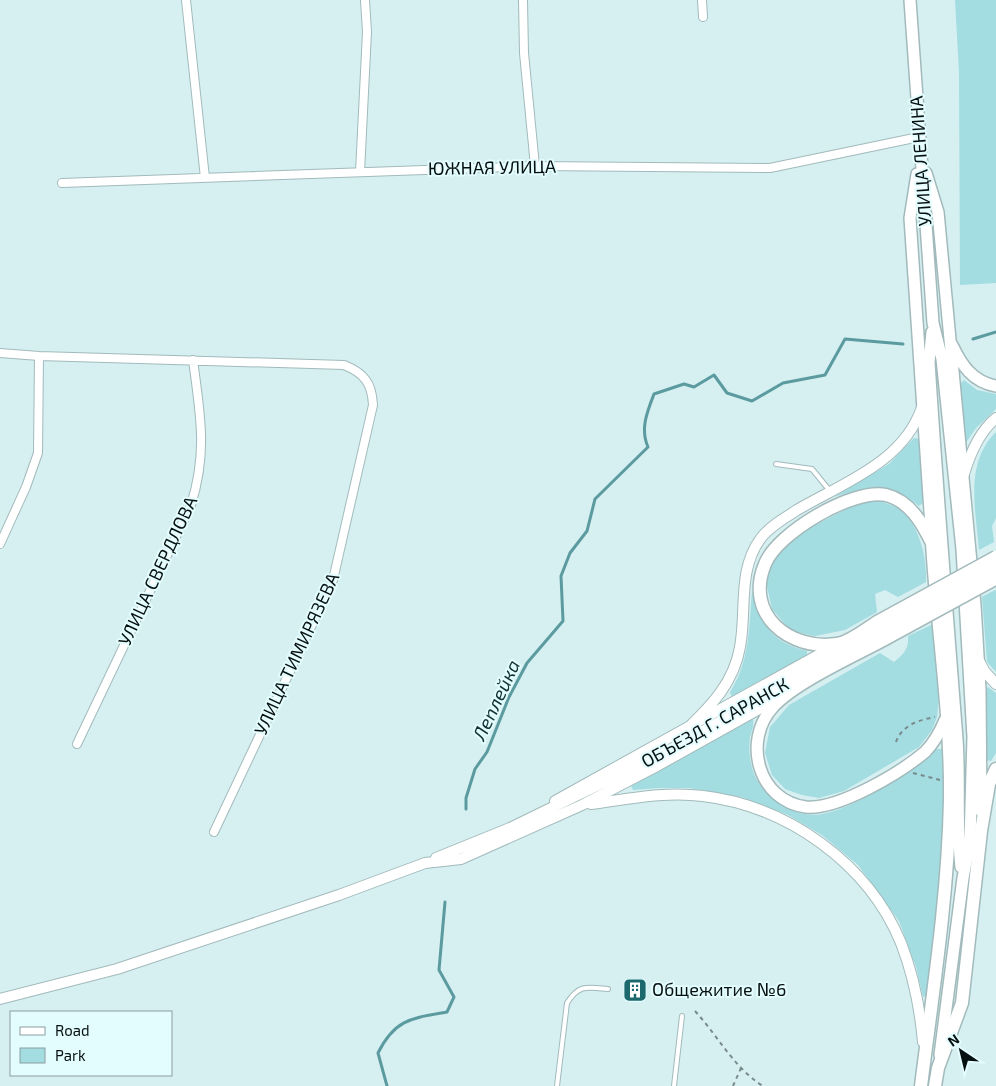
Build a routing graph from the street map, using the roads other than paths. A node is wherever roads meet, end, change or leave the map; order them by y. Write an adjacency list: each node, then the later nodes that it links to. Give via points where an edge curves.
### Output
1 (186, 0): 11 (street)
2 (365, 0): 10 (street, via 367,32)
3 (523, 0): 9 (street, via 524,53)
4 (702, 0): 6 (street)
5 (910, 0): 7 (main road, УЛИЦА ЛЕНИНА)
6 (703, 17)
7 (919, 137): 8 (main road, УЛИЦА ЛЕНИНА); 9 (street, ЮЖНАЯ УЛИЦА, via 770,168)
8 (920, 155): 13 (main road, УЛИЦА ЛЕНИНА); 14 (main road, via 938,212); 19 (main road, via 910,218)
9 (535, 166): 10 (street, ЮЖНАЯ УЛИЦА)
10 (360, 172): 11 (street, ЮЖНАЯ УЛИЦА)
11 (205, 178): 12 (street, ЮЖНАЯ УЛИЦА)
12 (62, 183)
13 (933, 323): 43 (main road, via 929,362 958,753 958,840); 43 (main road, via 942,359 962,549 970,682 972,802 970,841)
14 (948, 337): 18 (main road, via 964,368 975,379); 22 (main road)
15 (0, 353): 16 (street)
16 (39, 356): 17 (street); 25 (street, via 38,453 30,479)
17 (193, 360): 36 (street, УЛИЦА СВЕРДЛОВА, via 203,430 199,482 188,512); 41 (street, УЛИЦА ТИМИРЯЗЕВА, via 344,365 367,379 373,405 333,580)
18 (996, 386)
19 (923, 403): 23 (street, via 904,442 872,467); 24 (main road)
20 (996, 418): 22 (street, via 969,456)
21 (776, 464): 23 (lane, via 812,469)
22 (964, 475): 31 (main road)
23 (830, 491): 35 (street, via 777,523 758,542 745,577 740,647 732,674 711,706)
24 (932, 543): 30 (main road, via 911,509 885,495 870,494 850,500 799,527 776,545 765,563 760,582 766,613 787,637 804,644); 34 (main road)
25 (0, 544)
26 (996, 558): 29 (main road, bridge)
27 (996, 568): 29 (street, ОБЪЕЗД Г. САРАНСК, bridge)
28 (996, 579): 29 (main road, bridge)
29 (882, 631): 30 (main road); 33 (main road); 39 (street, ОБЪЕЗД Г. САРАНСК, via 662,754)
30 (839, 644): 35 (street)
31 (978, 659): 32 (street, via 984,672); 40 (main road)
32 (996, 684)
33 (788, 693): 34 (main road, via 772,708 762,724 757,760 778,795 806,806 824,807 856,794 902,767 934,742); 38 (street)
34 (945, 717): 47 (main road, via 949,742 948,858)
35 (688, 728): 39 (street, via 574,789)
36 (76, 744)
37 (996, 769): 40 (main road, via 989,784)
38 (582, 805): 42 (street, via 461,859); 47 (street, via 648,795 703,796 766,812 814,838 868,888 900,941 916,994)
39 (518, 824): 42 (street, ОБЪЕЗД Г. САРАНСК)
40 (980, 831): 48 (main road, via 962,1003)
41 (214, 832)
42 (426, 863): 45 (street, via 117,969)
43 (963, 878): 48 (main road)
44 (608, 989): 49 (lane, via 584,987 574,992 567,1003)
45 (0, 999)
46 (682, 1016): 50 (lane)
47 (924, 1059): 51 (main road)
48 (938, 1068): 52 (main road)
49 (557, 1086)
50 (674, 1086)
51 (921, 1086)
52 (936, 1086)

